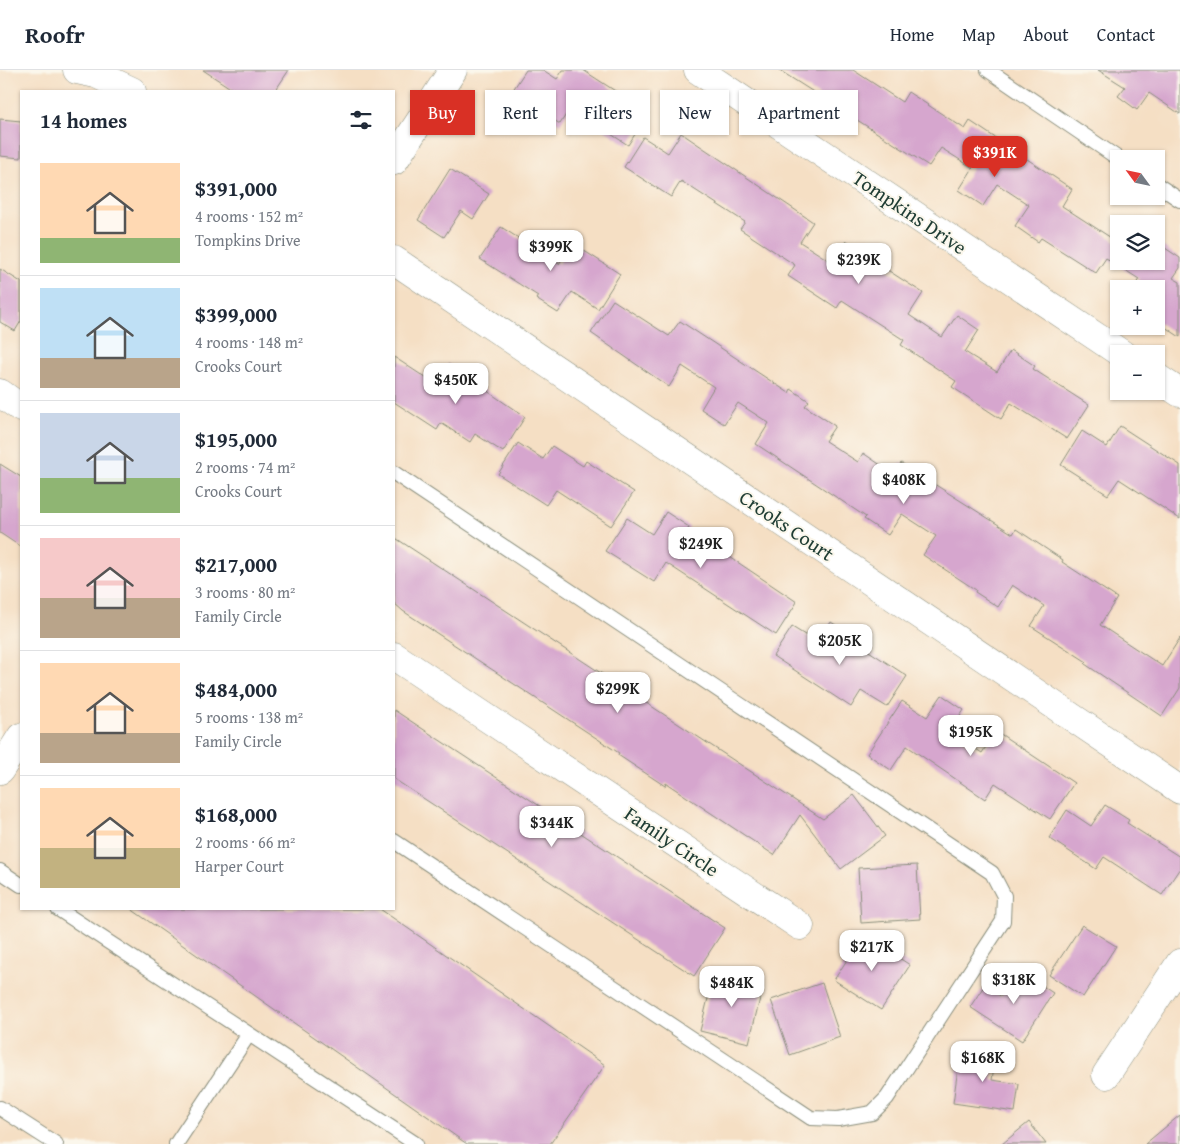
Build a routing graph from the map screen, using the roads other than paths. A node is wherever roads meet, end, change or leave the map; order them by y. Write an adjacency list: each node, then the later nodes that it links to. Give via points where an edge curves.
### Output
1 (77, 70): 5 (street, via 96,74)
2 (453, 70): 7 (street)
3 (698, 70): 11 (street, Tompkins Drive)
4 (988, 70): 6 (lane)
5 (130, 90)
6 (1110, 153)
7 (395, 159)
8 (1165, 190): 9 (lane)
9 (1180, 200)
10 (395, 261): 20 (street, Crooks Court)
11 (1110, 346)
12 (1165, 383): 14 (street)
13 (0, 393): 15 (street)
14 (1180, 393)
15 (20, 407)
16 (395, 474): 21 (lane, via 992,873 1004,896 1003,921 887,1098 872,1113 838,1119 811,1118)
17 (395, 657): 25 (street, Family Circle)
18 (20, 739): 19 (street)
19 (0, 770)
20 (1180, 790)
21 (395, 842)
22 (0, 871): 23 (lane)
23 (20, 882)
24 (60, 910): 27 (lane)
25 (800, 926)
26 (1180, 963): 28 (street)
27 (249, 1034): 31 (lane); 32 (lane)
28 (1106, 1075)
29 (0, 1108): 30 (lane)
30 (56, 1144)
31 (176, 1144)
32 (416, 1144)

